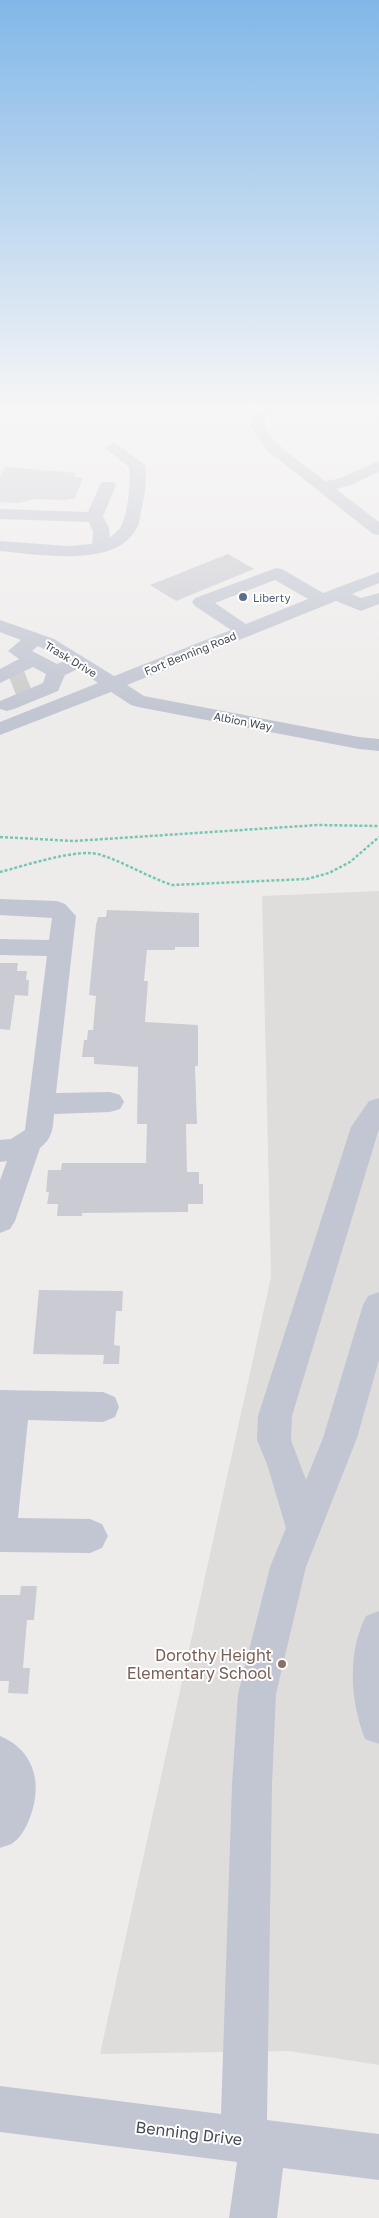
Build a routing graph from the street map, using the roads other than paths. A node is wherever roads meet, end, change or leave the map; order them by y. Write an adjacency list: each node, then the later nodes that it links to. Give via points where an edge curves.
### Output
1 (97, 510): 6 (street)
2 (133, 510): 10 (street, via 128,531 117,542)
3 (352, 510): 7 (street)
4 (2, 514): 5 (street); 8 (street, via 21,520 26,530 17,539)
5 (70, 516): 6 (street); 9 (street)
6 (94, 518): 10 (street, via 102,532)
7 (379, 530)
8 (0, 545): 9 (street)
9 (55, 549): 10 (street)
10 (100, 549)
11 (378, 578): 12 (street, Fort Benning Road)
12 (328, 596): 14 (street); 17 (street, Fort Benning Road); 17 (street, via 276,573 201,602)
13 (379, 598): 14 (street)
14 (361, 606): 15 (street, via 361,611)
15 (374, 619)
16 (0, 626): 18 (street, Trask Drive)
17 (245, 631): 22 (street, Fort Benning Road)
18 (36, 639): 19 (street, via 18,651); 20 (street, Trask Drive)
19 (33, 659): 21 (street); 23 (street)
20 (79, 661): 21 (street); 22 (street, Trask Drive)
21 (54, 670): 23 (street); 23 (street, via 52,686)
22 (112, 684): 24 (street, Fort Benning Road); 26 (street, Albion Way, via 138,701 359,744)
23 (8, 691): 24 (street)
24 (25, 719): 25 (street, Fort Benning Road)
25 (0, 729)
26 (379, 745)
27 (0, 907): 29 (street, via 57,908 64,916)
28 (0, 947): 29 (street)
29 (60, 948): 31 (street)
30 (110, 1102): 31 (street)
31 (41, 1104): 33 (street, via 38,1134)
32 (379, 1108): 40 (street, via 365,1127 275,1416 274,1440)
33 (28, 1144): 34 (street); 35 (street)
34 (0, 1151)
35 (0, 1221)
36 (379, 1305): 40 (street, via 340,1438)
37 (7, 1405): 38 (street); 39 (street)
38 (103, 1407)
39 (0, 1519)
40 (304, 1526): 48 (street, via 288,1567 257,1694 247,2052)
41 (0, 1535): 42 (street)
42 (90, 1536)
43 (379, 1629): 44 (street, via 371,1688)
44 (379, 1725)
45 (0, 1756): 46 (street, via 8,1763 18,1784 14,1811)
46 (0, 1828)
47 (0, 2109): 48 (street, Benning Drive)
48 (253, 2141): 49 (street, Benning Drive); 50 (street)
49 (379, 2157)
50 (253, 2218)

